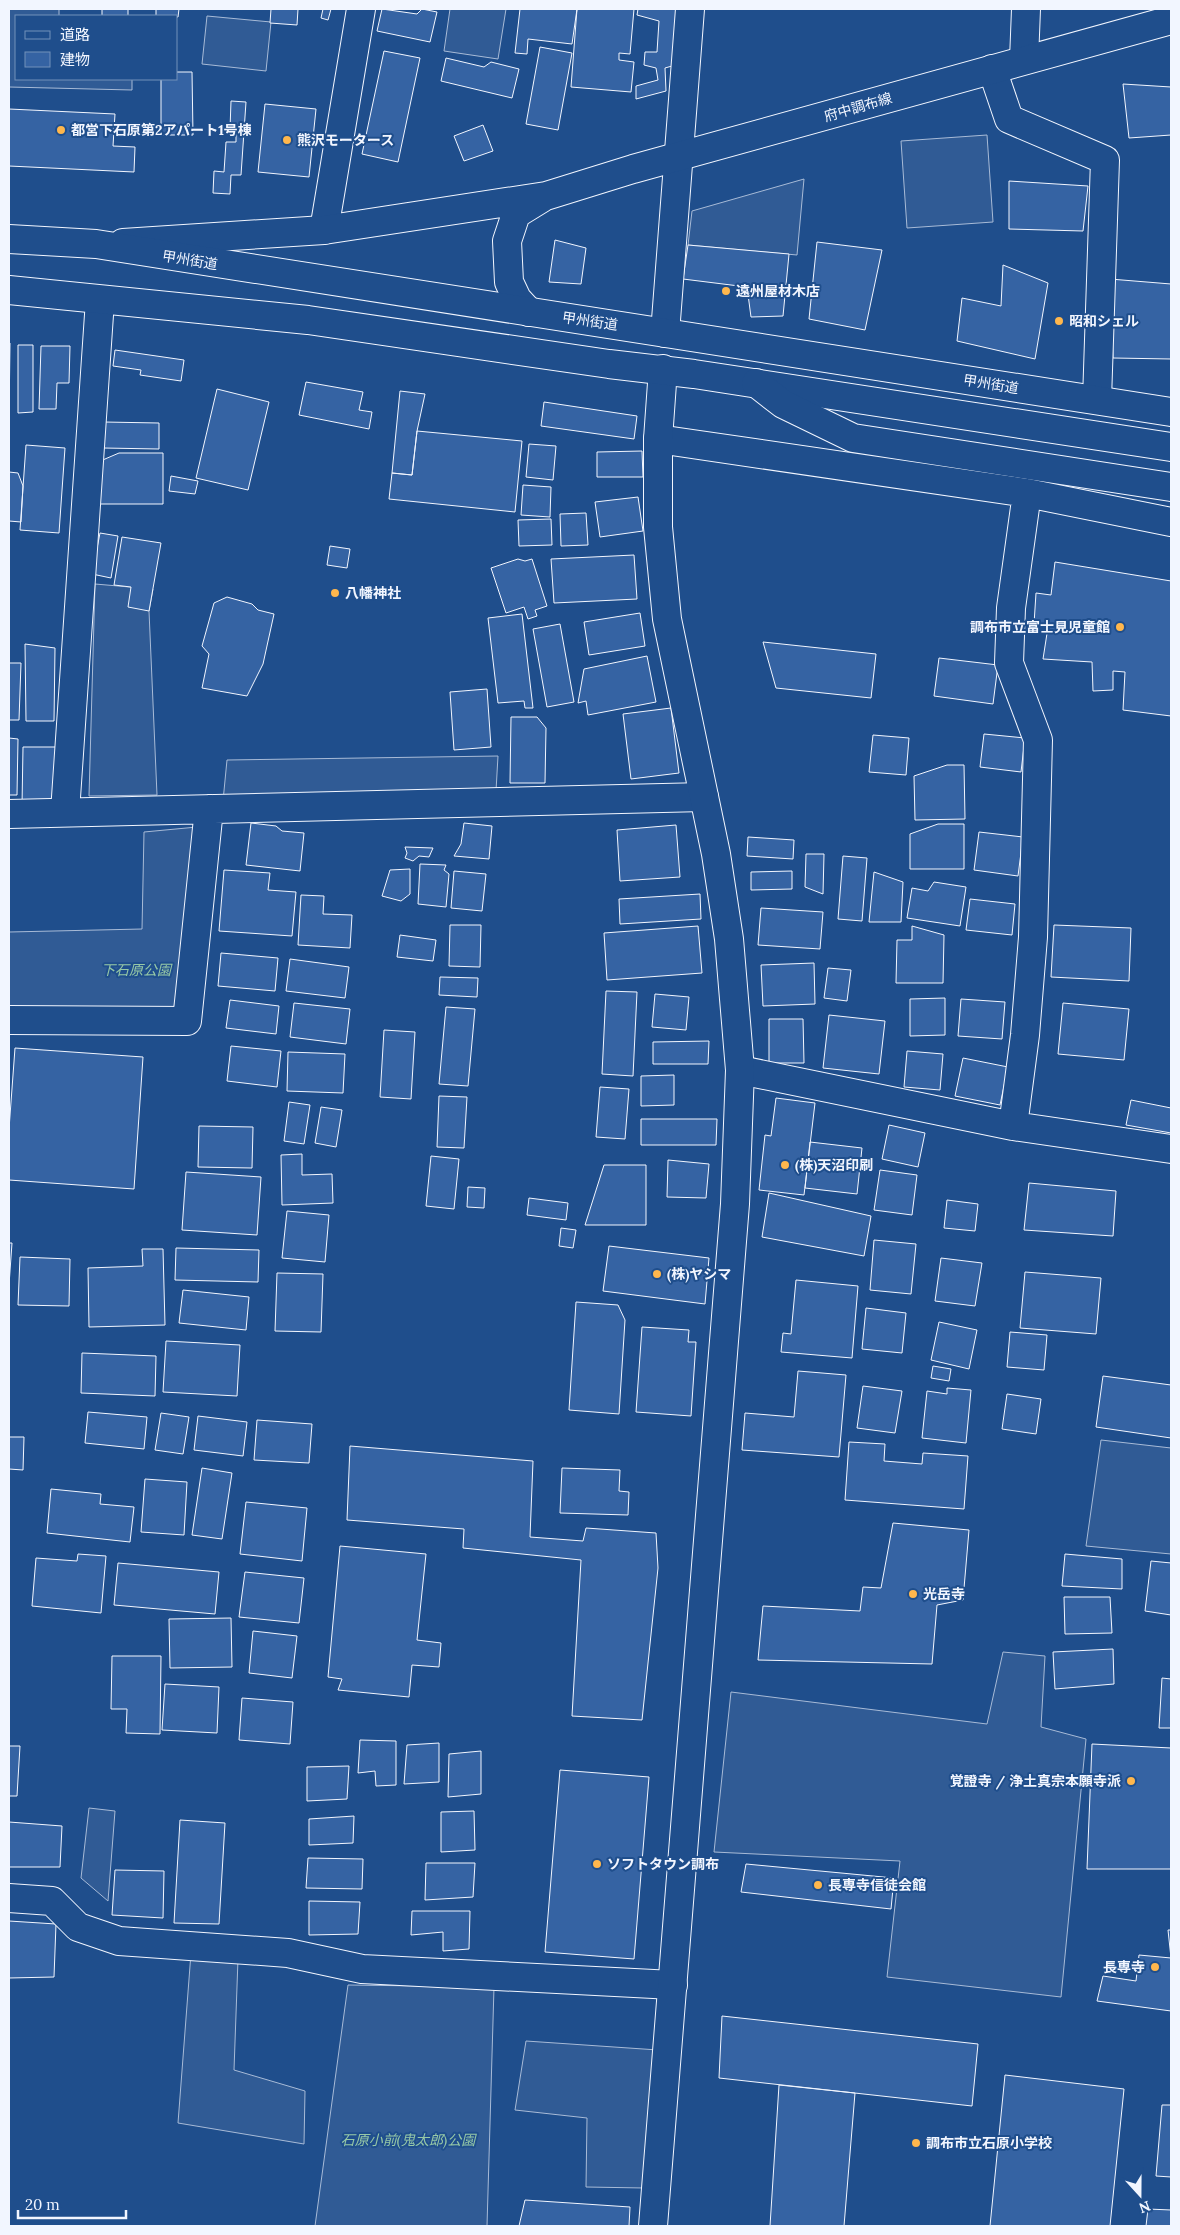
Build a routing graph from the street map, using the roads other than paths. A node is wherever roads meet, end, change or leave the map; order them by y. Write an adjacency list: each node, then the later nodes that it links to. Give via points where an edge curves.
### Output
1 (361, 9): 9 (main road)
2 (690, 9): 7 (main road)
3 (1026, 9): 5 (main road)
4 (1171, 20): 5 (main road, 府中調布線)
5 (1024, 60): 6 (main road, 府中調布線)
6 (992, 69): 7 (main road, 府中調布線); 18 (main road, via 1009,119 1105,160)
7 (680, 156): 8 (main road, 府中調布線); 15 (main road)
8 (546, 196): 9 (main road); 14 (main road, via 516,214 507,241 509,282 517,299)
9 (324, 230): 11 (main road)
10 (9, 239): 11 (main road, 甲州街道)
11 (96, 244): 14 (main road, 甲州街道)
12 (9, 290): 13 (main road)
13 (100, 300): 16 (main road, via 308,320); 27 (main road)
14 (530, 312): 15 (main road, 甲州街道)
15 (664, 332): 18 (main road, 甲州街道)
16 (663, 369): 17 (main road); 20 (main road)
17 (756, 383): 21 (main road); 22 (main road, via 783,404 854,438)
18 (1097, 400): 19 (main road, 甲州街道)
19 (1171, 412)
20 (658, 439): 23 (main road); 25 (main road, via 658,527 667,619)
21 (1171, 447)
22 (1171, 487)
23 (1027, 493): 24 (main road); 31 (main road, via 1011,608 1009,663 1038,740 1033,937)
24 (1171, 522)
25 (704, 797): 26 (main road); 30 (main road, via 729,939)
26 (209, 809): 27 (main road); 29 (main road, via 187,1021)
27 (65, 812): 28 (main road)
28 (9, 814)
29 (9, 1020)
30 (740, 1070): 31 (main road); 34 (main road, via 734,1204)
31 (1013, 1126): 32 (main road)
32 (1171, 1149)
33 (9, 1898): 34 (main road, via 52,1901 78,1927 119,1941 288,1953 362,1969)
34 (673, 1985): 35 (main road)
35 (653, 2226)

